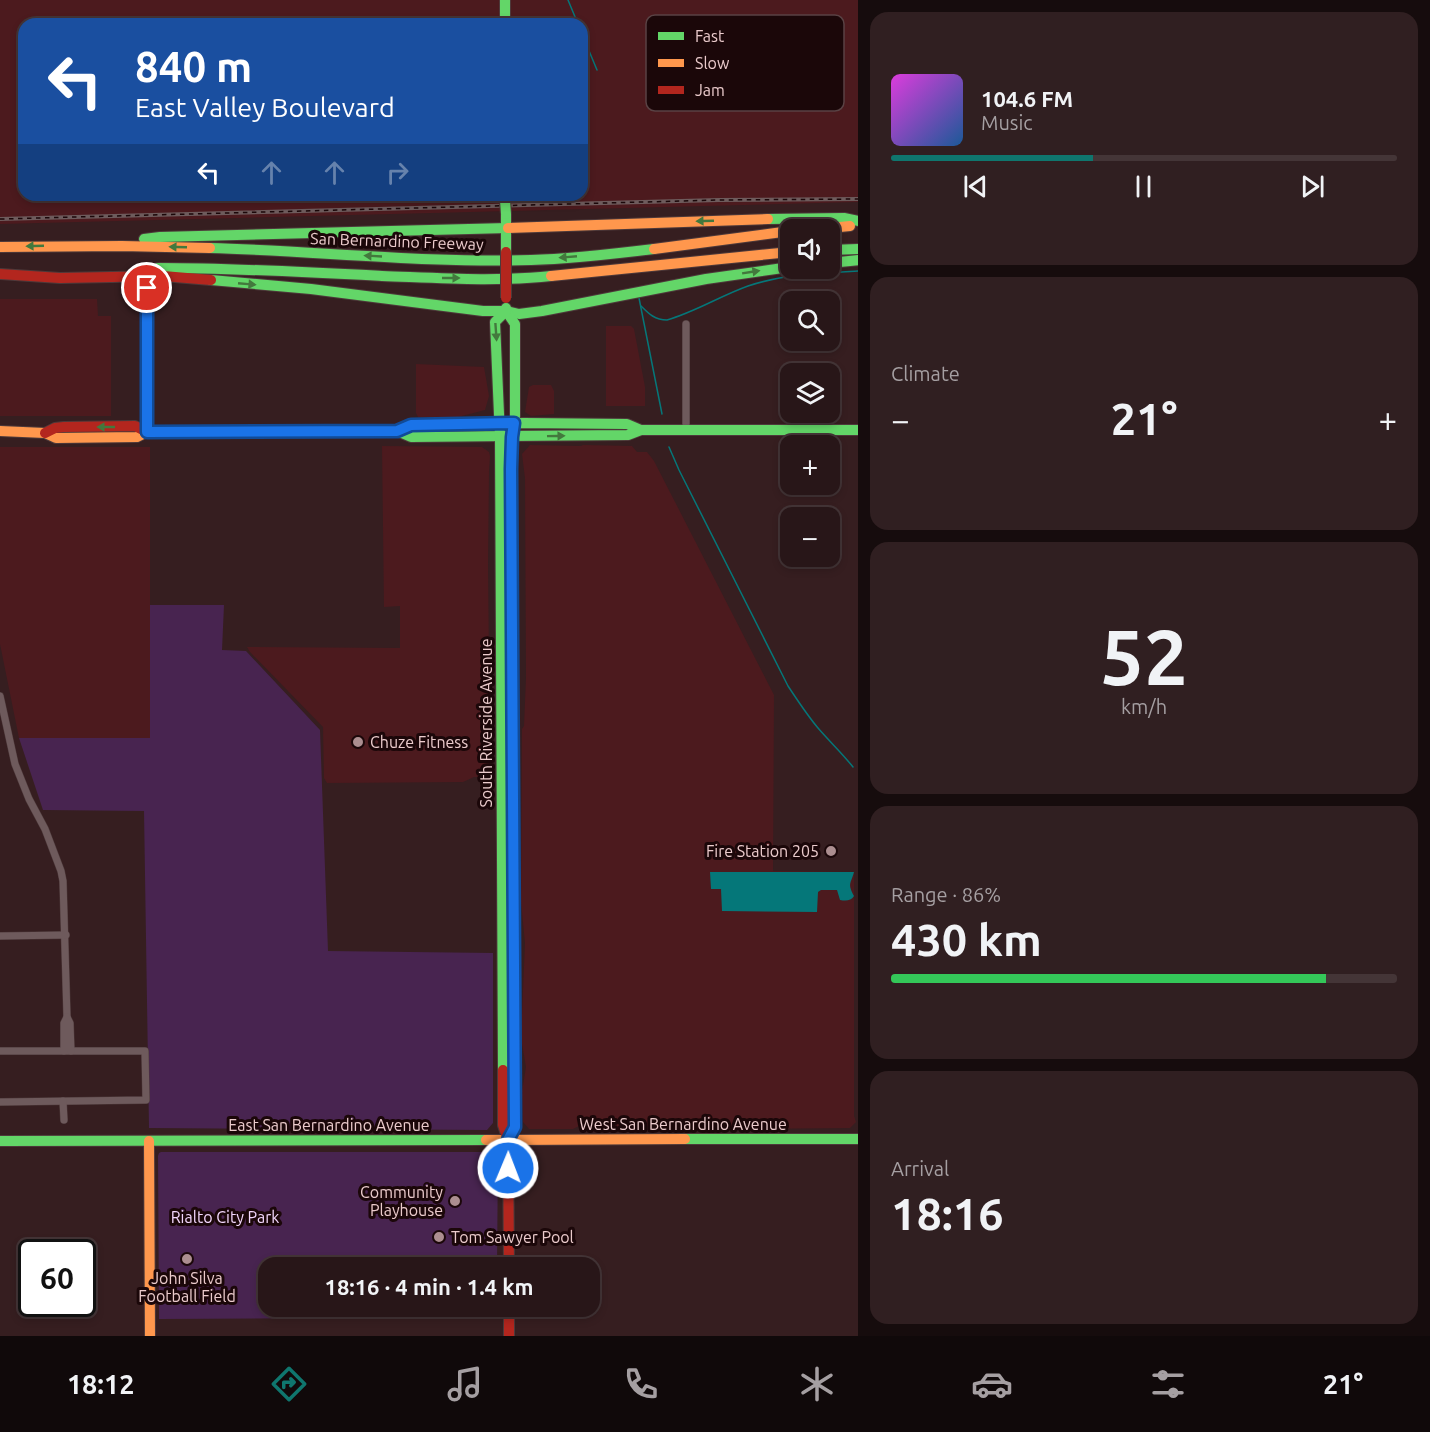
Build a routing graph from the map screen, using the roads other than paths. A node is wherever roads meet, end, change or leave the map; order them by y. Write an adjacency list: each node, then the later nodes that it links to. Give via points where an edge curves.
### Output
1 (505, 0): 2 (main road)
2 (505, 18)
3 (506, 201): 7 (main road, South Riverside Avenue, bridge)
4 (858, 223): 5 (main road); 7 (main road, one-way to 7, via 844,218 763,219)
5 (840, 226)
6 (780, 232): 8 (main road, San Bernardino Freeway, one-way to 8, via 631,252 531,260 436,260)
7 (506, 233): 8 (main road, via 160,237); 18 (main road, South Riverside Avenue, bridge)
8 (100, 245): 9 (main road, San Bernardino Freeway, one-way to 9)
9 (0, 247)
10 (858, 249): 11 (main road)
11 (840, 250)
12 (780, 253): 16 (main road, San Bernardino Freeway, one-way to 12, via 221,268 435,278 531,278)
13 (858, 260): 14 (main road)
14 (840, 262)
15 (780, 268): 18 (main road, one-way to 15, via 542,311)
16 (0, 272): 18 (main road, one-way to 18, via 60,278 163,276)
17 (147, 288): 26 (street)
18 (506, 311): 20 (main road, South Riverside Avenue, via 515,324); 20 (main road, South Riverside Avenue, one-way to 20, via 495,322)
19 (686, 324): 22 (street)
20 (506, 423): 21 (main road, via 627,424); 25 (main road, via 411,425); 27 (main road, South Riverside Avenue)
21 (641, 430): 22 (main road); 27 (main road, one-way to 21, via 628,435)
22 (686, 430): 23 (main road)
23 (858, 430)
24 (0, 431): 26 (main road, via 45,433 64,427 135,426)
25 (397, 431): 26 (main road); 27 (main road, via 411,437)
26 (147, 432)
27 (506, 437): 29 (main road, South Riverside Avenue); 30 (main road, South Riverside Avenue)
28 (0, 696): 31 (street, via 15,764 61,871)
29 (501, 752): 30 (main road, via 506,760 508,786); 40 (main road, South Riverside Avenue, via 502,1125)
30 (513, 792): 40 (main road, South Riverside Avenue, via 515,1127)
31 (66, 935): 32 (street); 34 (street)
32 (0, 936)
33 (0, 1051): 34 (street)
34 (67, 1051): 35 (street, via 145,1052 146,1100)
35 (63, 1101): 36 (street); 37 (street)
36 (0, 1102)
37 (64, 1120)
38 (858, 1139): 40 (main road, West San Bernardino Avenue)
39 (0, 1140): 41 (main road, East San Bernardino Avenue)
40 (508, 1140): 41 (main road, East San Bernardino Avenue); 42 (main road, South Riverside Avenue)
41 (149, 1141): 44 (main road)
42 (508, 1257)
43 (509, 1317): 45 (main road)
44 (150, 1336)
45 (509, 1336)

